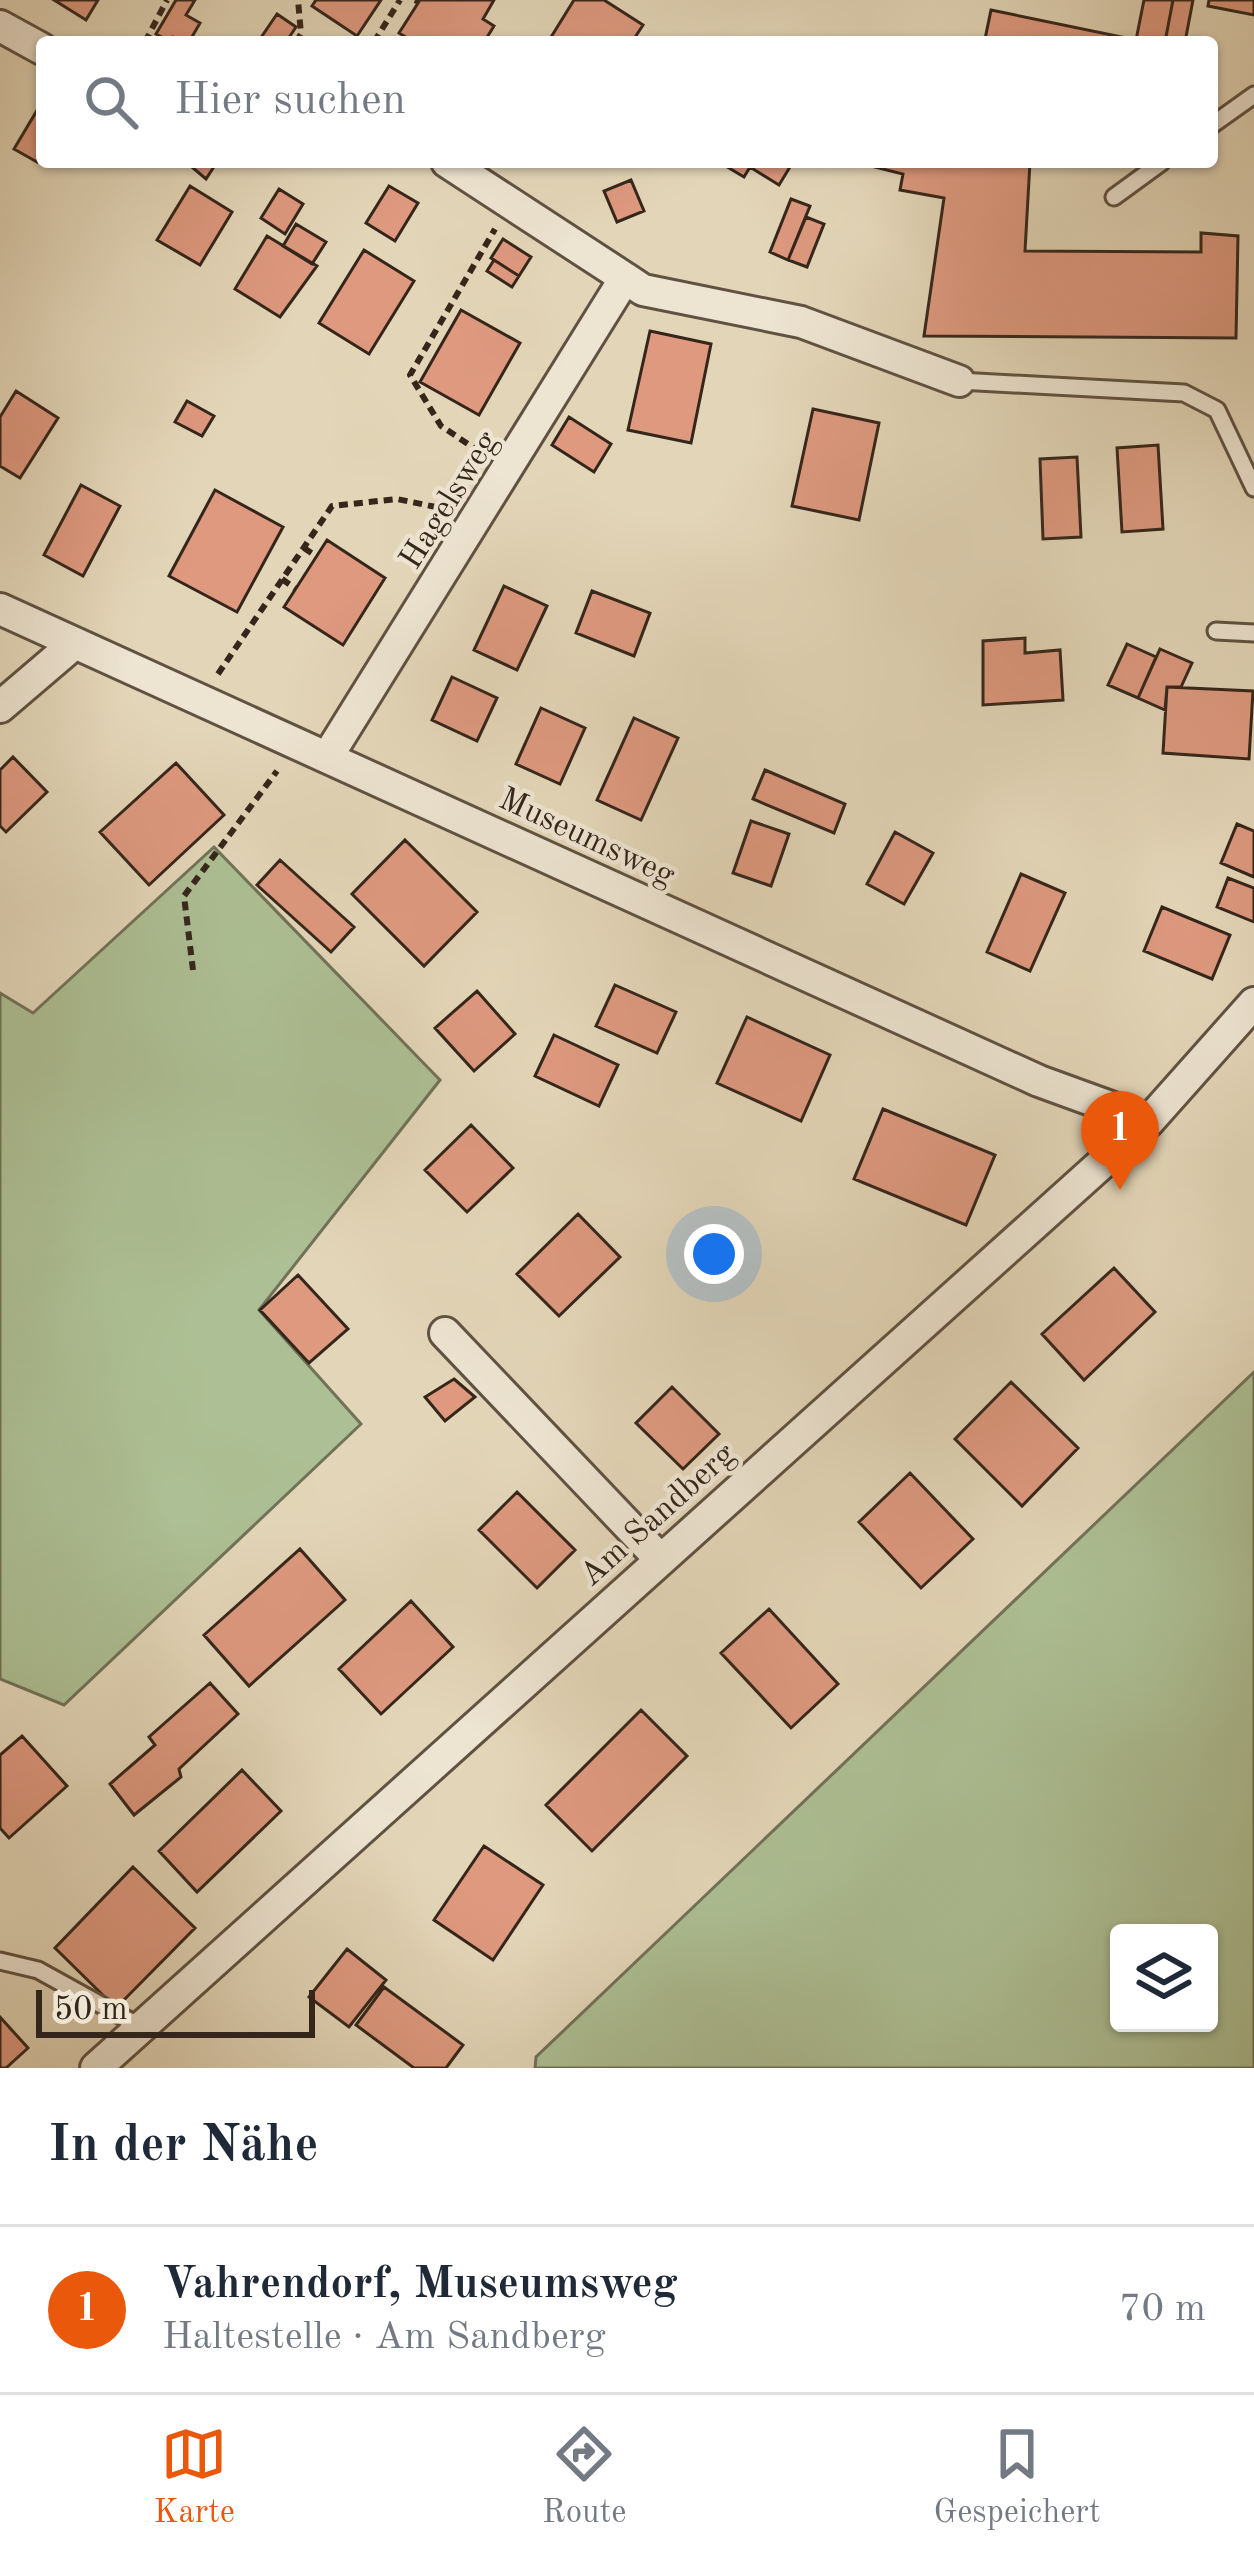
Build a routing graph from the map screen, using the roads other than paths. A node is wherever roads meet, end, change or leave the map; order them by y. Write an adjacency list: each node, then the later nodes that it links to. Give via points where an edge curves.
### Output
1 (0, 26): 2 (street)
2 (36, 46)
3 (1254, 95): 4 (lane)
4 (1218, 121)
5 (456, 168): 8 (street)
6 (1154, 168): 7 (lane)
7 (1114, 197)
8 (625, 278): 9 (street, via 644,290 801,322); 16 (street, Hagelsweg)
9 (959, 381): 10 (lane, via 1184,393 1217,410)
10 (1254, 488)
11 (0, 609): 14 (street, Museumsweg)
12 (1216, 631): 13 (lane)
13 (1254, 633)
14 (75, 643): 15 (street); 16 (street, Museumsweg)
15 (0, 707)
16 (328, 756): 18 (street, Museumsweg, via 1039,1081)
17 (1254, 1003): 18 (street, Am Sandberg)
18 (1149, 1121): 20 (street, Am Sandberg)
19 (445, 1334): 20 (street)
20 (659, 1558): 22 (street, Am Sandberg)
21 (0, 1961): 22 (lane, via 38,1970)
22 (143, 2029): 23 (street, Am Sandberg)
23 (96, 2068)

